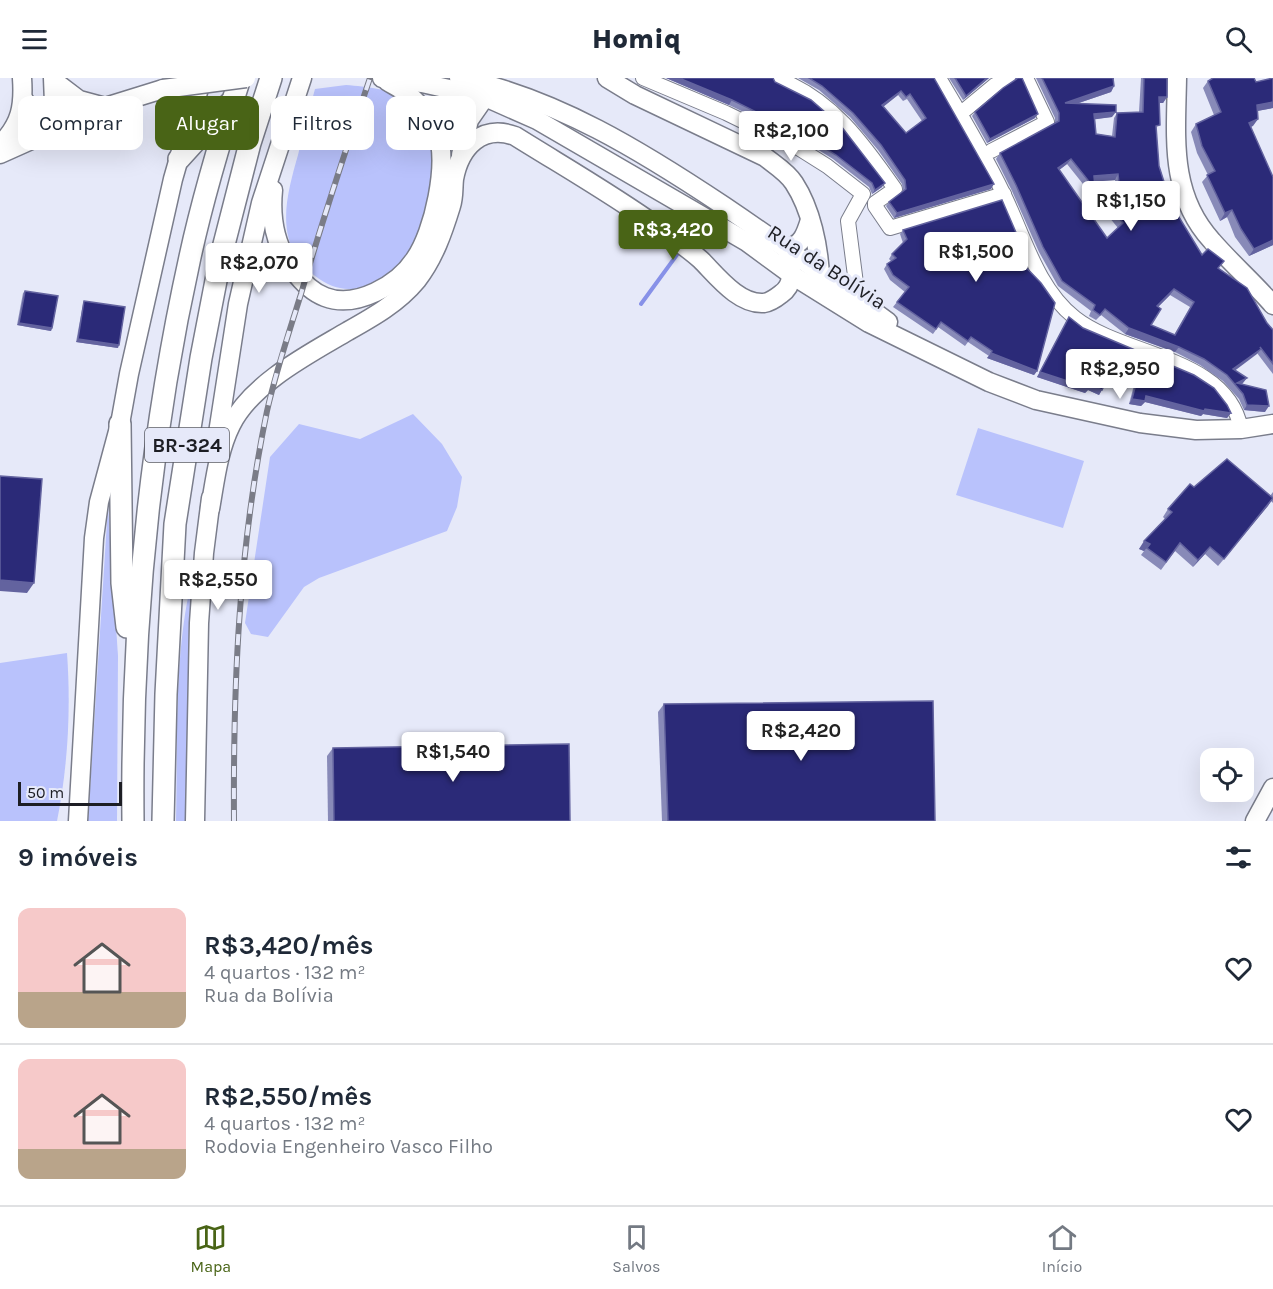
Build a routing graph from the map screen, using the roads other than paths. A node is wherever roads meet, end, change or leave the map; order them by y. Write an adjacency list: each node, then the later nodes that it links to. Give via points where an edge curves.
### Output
1 (22, 78): 17 (main road)
2 (202, 78): 34 (main road)
3 (240, 78): 21 (highway, BR-324)
4 (246, 78): 20 (main road, bridge, via 164,89)
5 (271, 78): 55 (highway, BR-324, via 220,260 175,524)
6 (302, 78): 35 (main road)
7 (383, 78): 16 (main road, Rua da Bolívia); 22 (main road)
8 (607, 78): 38 (main road, via 765,157 793,182)
9 (643, 78): 43 (street, via 800,149 863,194 848,221)
10 (776, 78): 37 (street, via 807,92 836,113 877,163 895,189 875,202 890,228)
11 (939, 78): 37 (street)
12 (1008, 78): 25 (street)
13 (1026, 78): 32 (street, via 1047,122)
14 (1177, 78): 44 (main road, via 1177,156 1184,197 1210,240)
15 (54, 79): 18 (main road); 19 (main road)
16 (462, 83): 23 (main road); 24 (main road, Rua da Bolívia); 39 (main road, Rua da Bolívia, via 546,104 669,169)
17 (24, 96)
18 (53, 96)
19 (74, 96)
20 (141, 96)
21 (234, 96)
22 (409, 96)
23 (451, 96)
24 (485, 97): 36 (main road, via 469,120); 41 (main road, Rua da Bolívia, via 537,120 661,191 747,242)
25 (966, 110)
26 (18, 120): 27 (main road)
27 (0, 145)
28 (18, 146): 33 (main road)
29 (187, 150): 34 (highway)
30 (217, 150): 51 (highway, BR-324, via 190,256 163,398 138,609)
31 (440, 150): 35 (main road, via 434,214 415,260 400,278 368,296 345,300 314,292 290,267 275,237 272,221)
32 (991, 151)
33 (0, 154)
34 (179, 159): 46 (main road)
35 (276, 161): 50 (main road, via 261,203 238,304 218,426)
36 (459, 165): 41 (main road, via 471,142 490,133 515,136 620,200 696,255 743,297 764,303 774,299 784,292); 50 (main road, via 444,229 417,279 398,300 287,369 249,401 232,424 223,446)
37 (1004, 194): 48 (street, via 1042,278 1067,312 1102,334 1207,378 1233,406)
38 (810, 220): 39 (main road, via 802,240); 40 (main road)
39 (788, 248): 40 (main road, Rua da Bolívia); 41 (main road)
40 (820, 273): 42 (main road); 43 (main road, Rua da Bolívia)
41 (792, 275): 42 (main road, Rua da Bolívia)
42 (821, 291): 45 (main road, Rua da Bolívia, via 869,323)
43 (858, 299): 45 (main road, Rua da Bolívia)
44 (1273, 305)
45 (924, 348): 48 (main road, Rua da Bolívia, via 1036,400 1155,425 1196,430)
46 (120, 423): 51 (highway, via 122,583); 53 (main road, via 99,502 94,538)
47 (1273, 424): 48 (main road, Rua da Bolívia)
48 (1241, 429): 49 (main road, Rua da Bolívia)
49 (1273, 437)
50 (210, 508): 56 (main road, via 199,622)
51 (133, 706): 54 (highway, BR-324)
52 (1273, 788): 57 (main road)
53 (78, 821)
54 (133, 821)
55 (163, 821)
56 (195, 821)
57 (1255, 821)

